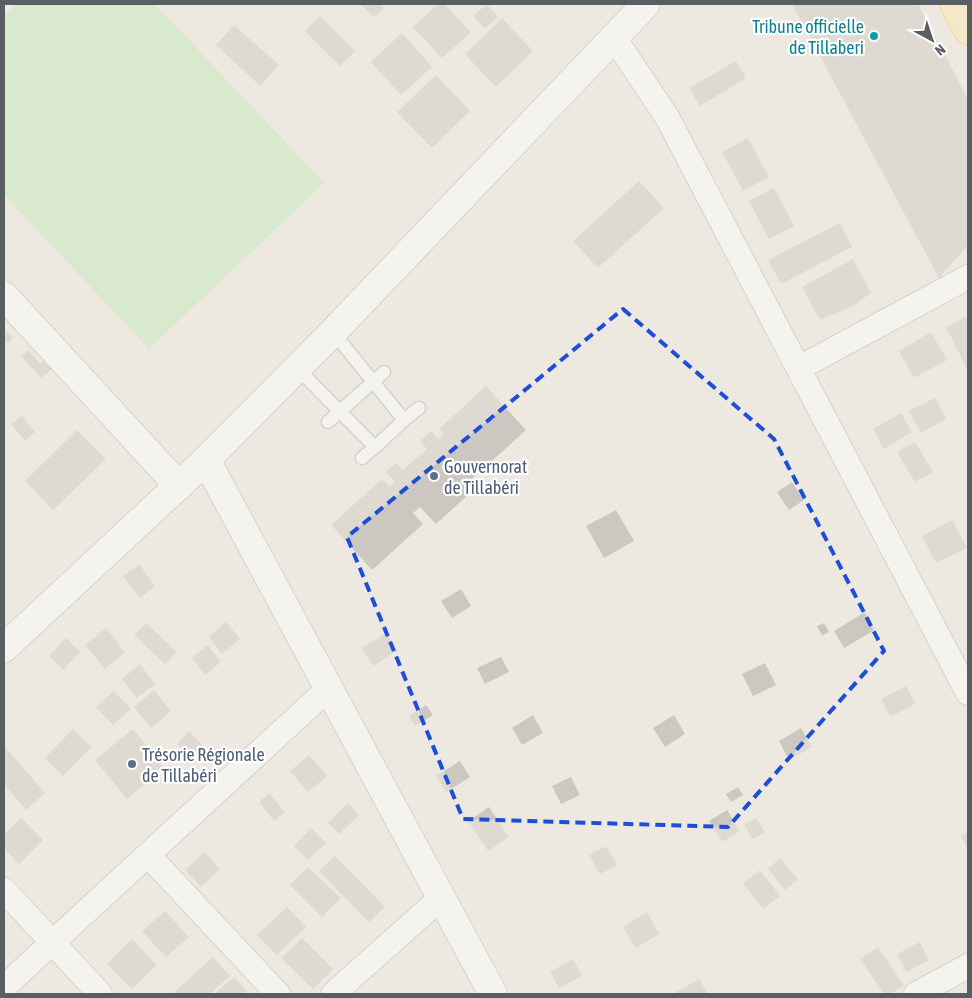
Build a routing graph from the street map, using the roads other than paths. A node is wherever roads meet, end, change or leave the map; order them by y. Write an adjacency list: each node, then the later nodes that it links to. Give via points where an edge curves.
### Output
1 (646, 4): 4 (street)
2 (954, 4): 3 (main road)
3 (968, 30)
4 (613, 36): 7 (street); 9 (street, via 667,117)
5 (968, 277): 9 (street)
6 (4, 296): 19 (street)
7 (333, 332): 8 (street); 11 (lane)
8 (296, 367): 13 (lane); 18 (street)
9 (799, 368): 22 (street)
10 (384, 372): 11 (lane)
11 (373, 381): 13 (lane); 14 (lane)
12 (419, 408): 14 (lane)
13 (340, 411): 15 (lane); 16 (lane)
14 (404, 420): 16 (lane)
15 (328, 422)
16 (375, 447): 17 (lane)
17 (362, 458)
18 (206, 460): 19 (street); 21 (street)
19 (179, 486): 20 (street)
20 (4, 648)
21 (328, 689): 23 (street); 25 (street)
22 (968, 693)
23 (148, 855): 26 (street); 30 (street)
24 (4, 890): 26 (street)
25 (441, 898): 31 (street); 32 (street)
26 (52, 943): 28 (street); 29 (street)
27 (968, 966): 33 (street)
28 (4, 987)
29 (100, 994)
30 (278, 994)
31 (333, 994)
32 (493, 994)
33 (916, 994)

